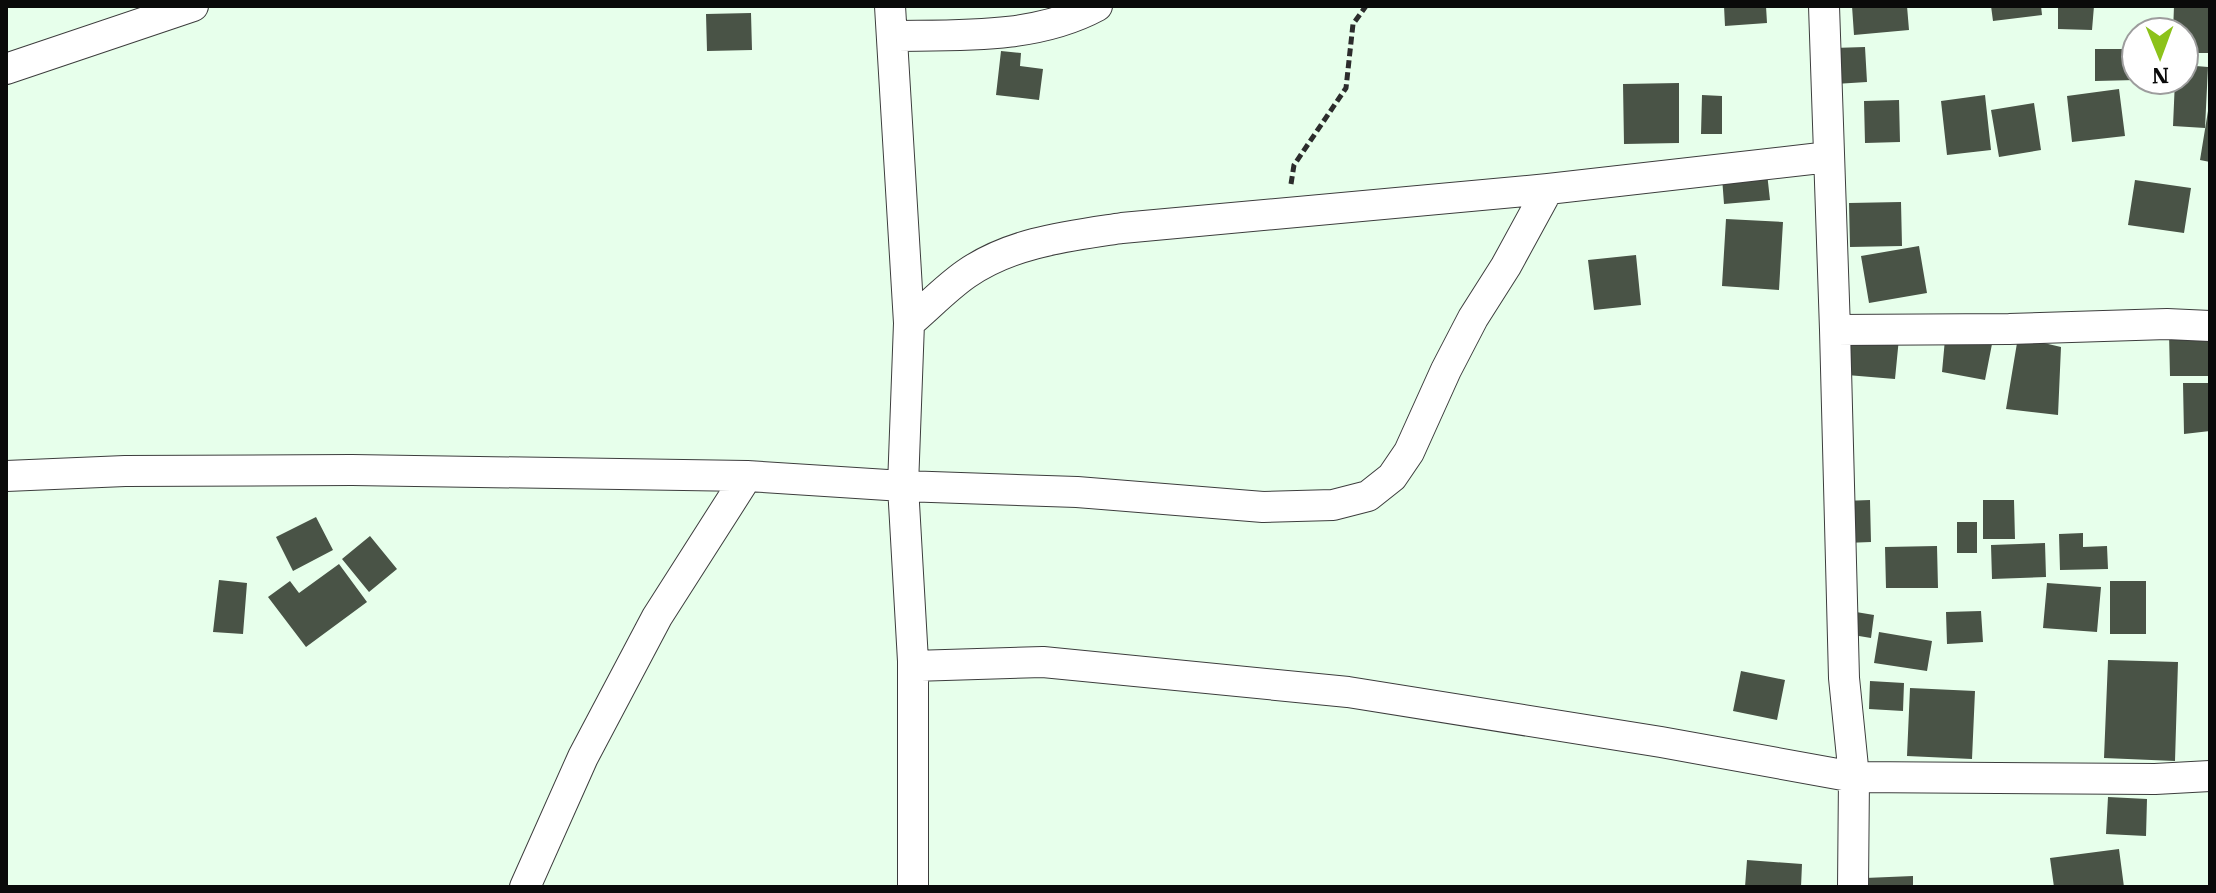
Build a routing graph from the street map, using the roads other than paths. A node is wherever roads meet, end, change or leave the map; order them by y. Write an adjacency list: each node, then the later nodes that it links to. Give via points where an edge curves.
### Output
1 (193, 6): 6 (street)
2 (890, 6): 5 (street)
3 (1097, 6): 5 (street, via 1026,30)
4 (1824, 6): 7 (street)
5 (893, 36): 9 (street)
6 (6, 69)
7 (1829, 157): 8 (street); 11 (street)
8 (1548, 189): 9 (street, via 1061,237 1024,246 966,274); 14 (street, via 1473,318 1409,452 1392,477 1368,496 1333,505 1263,507 1077,492)
9 (909, 323): 14 (street)
10 (2210, 326): 11 (street)
11 (1835, 330): 17 (street, via 1844,678)
12 (6, 476): 13 (street, via 352,470)
13 (747, 476): 14 (street); 18 (street, via 649,631 583,757)
14 (903, 486): 15 (street)
15 (913, 666): 17 (street, via 1043,662 1348,692); 19 (street)
16 (2210, 776): 17 (street)
17 (1854, 777): 20 (street)
18 (525, 887)
19 (913, 887)
20 (1853, 887)

